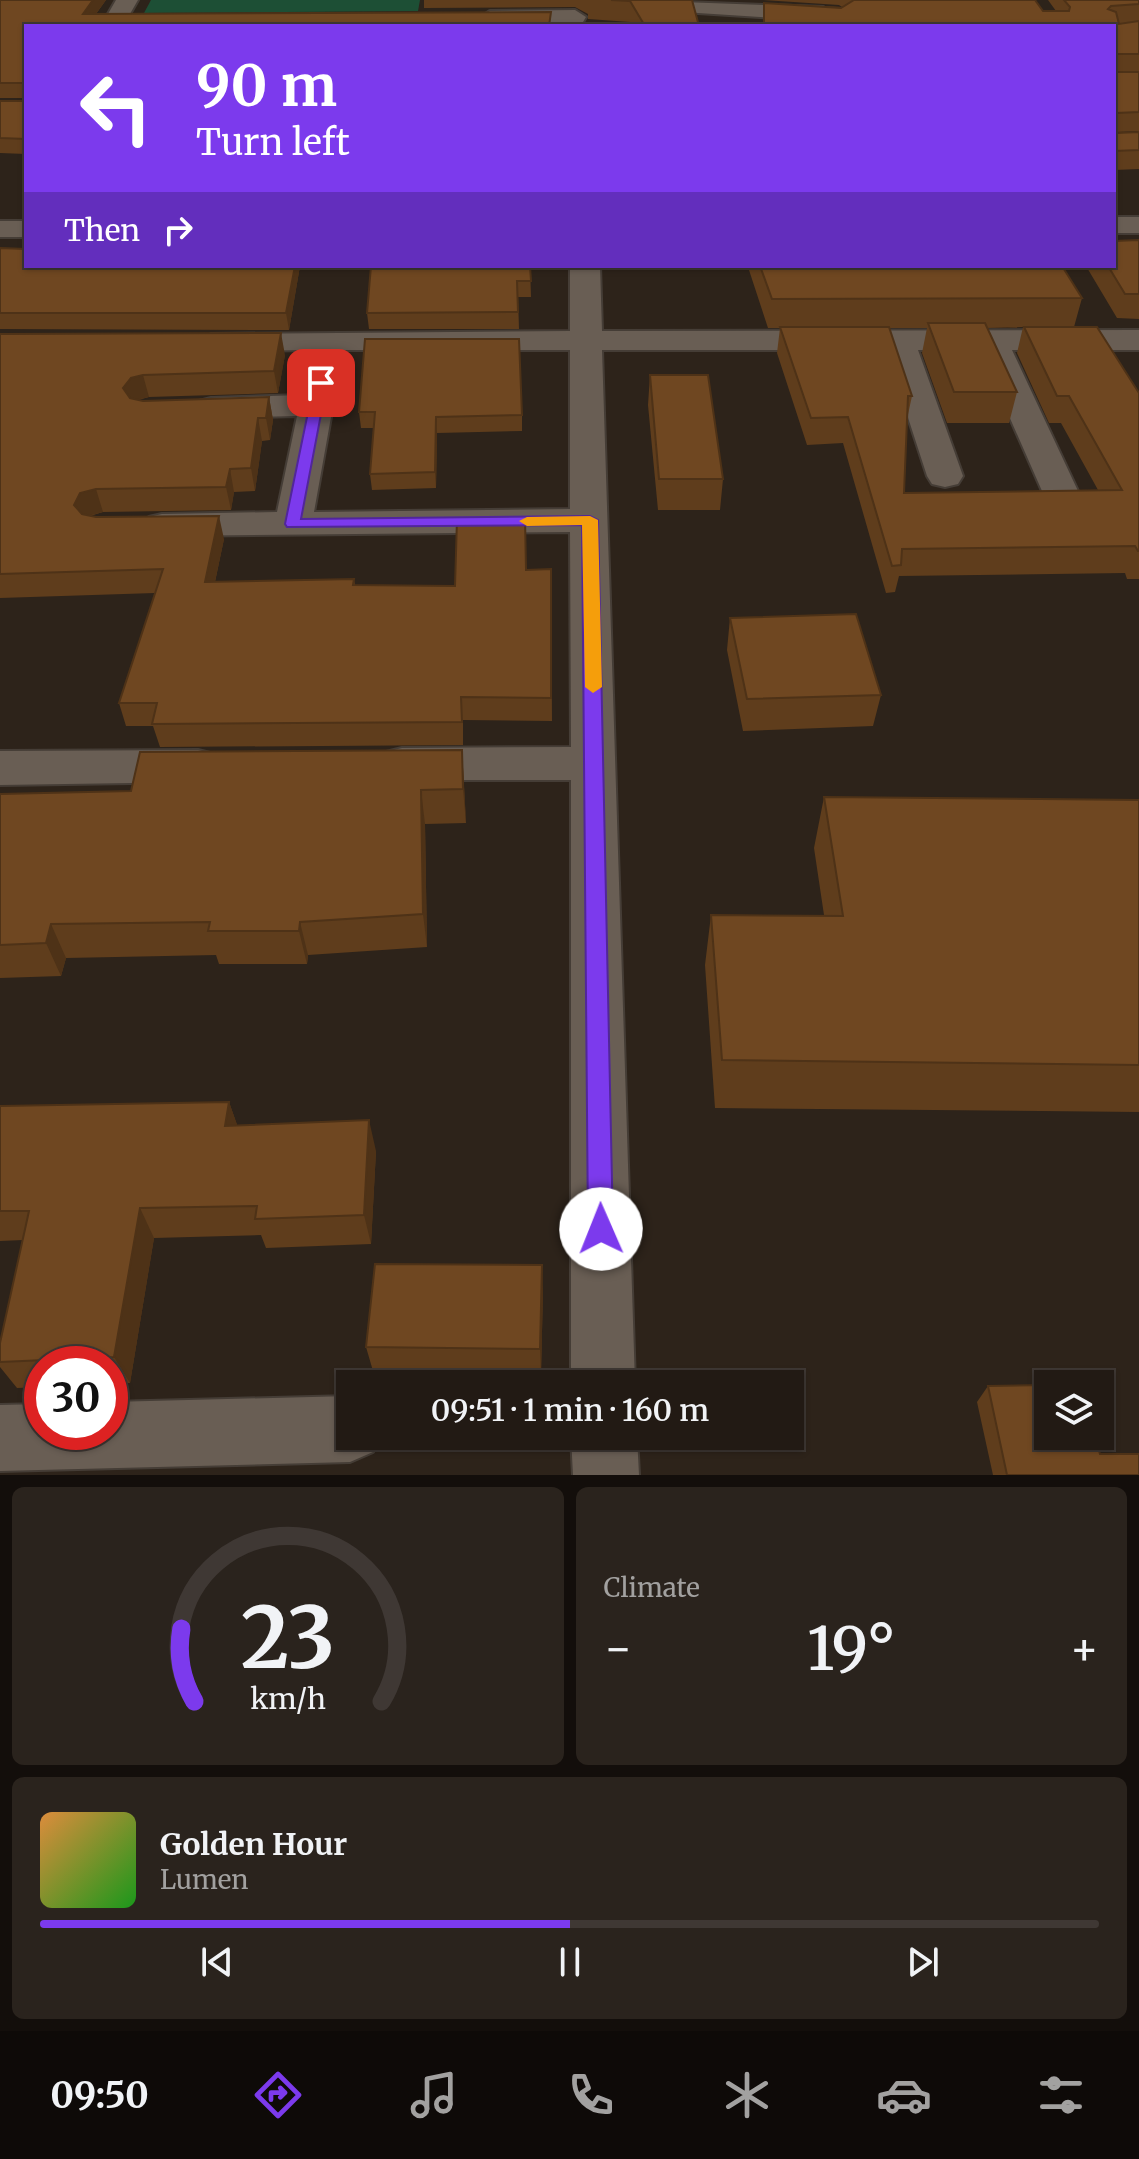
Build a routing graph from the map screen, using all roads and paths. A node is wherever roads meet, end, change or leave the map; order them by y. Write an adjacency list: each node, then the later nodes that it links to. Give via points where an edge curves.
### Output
1 (621, 2): 4 (street)
2 (575, 14): 5 (street)
3 (118, 15): 6 (street)
4 (839, 15)
5 (469, 18)
6 (147, 19)
7 (1116, 225): 8 (street)
8 (1139, 225)
9 (0, 229): 10 (street)
10 (24, 229)
11 (585, 268): 15 (street)
12 (898, 339): 13 (street); 15 (street); 20 (street)
13 (991, 339): 16 (street); 21 (street)
14 (329, 340): 15 (street); 17 (street); 18 (street)
15 (585, 340): 22 (street)
16 (1139, 340)
17 (188, 341)
18 (316, 405): 19 (street); 23 (street)
19 (179, 409)
20 (945, 476)
21 (1060, 491)
22 (590, 520): 23 (street); 25 (street)
23 (293, 524): 24 (street)
24 (135, 525)
25 (595, 763): 26 (street); 29 (street)
26 (360, 765)
27 (235, 766): 28 (street)
28 (0, 768)
29 (603, 1370)
30 (336, 1429): 31 (street)
31 (0, 1438)
32 (605, 1450): 33 (street)
33 (606, 1475)

